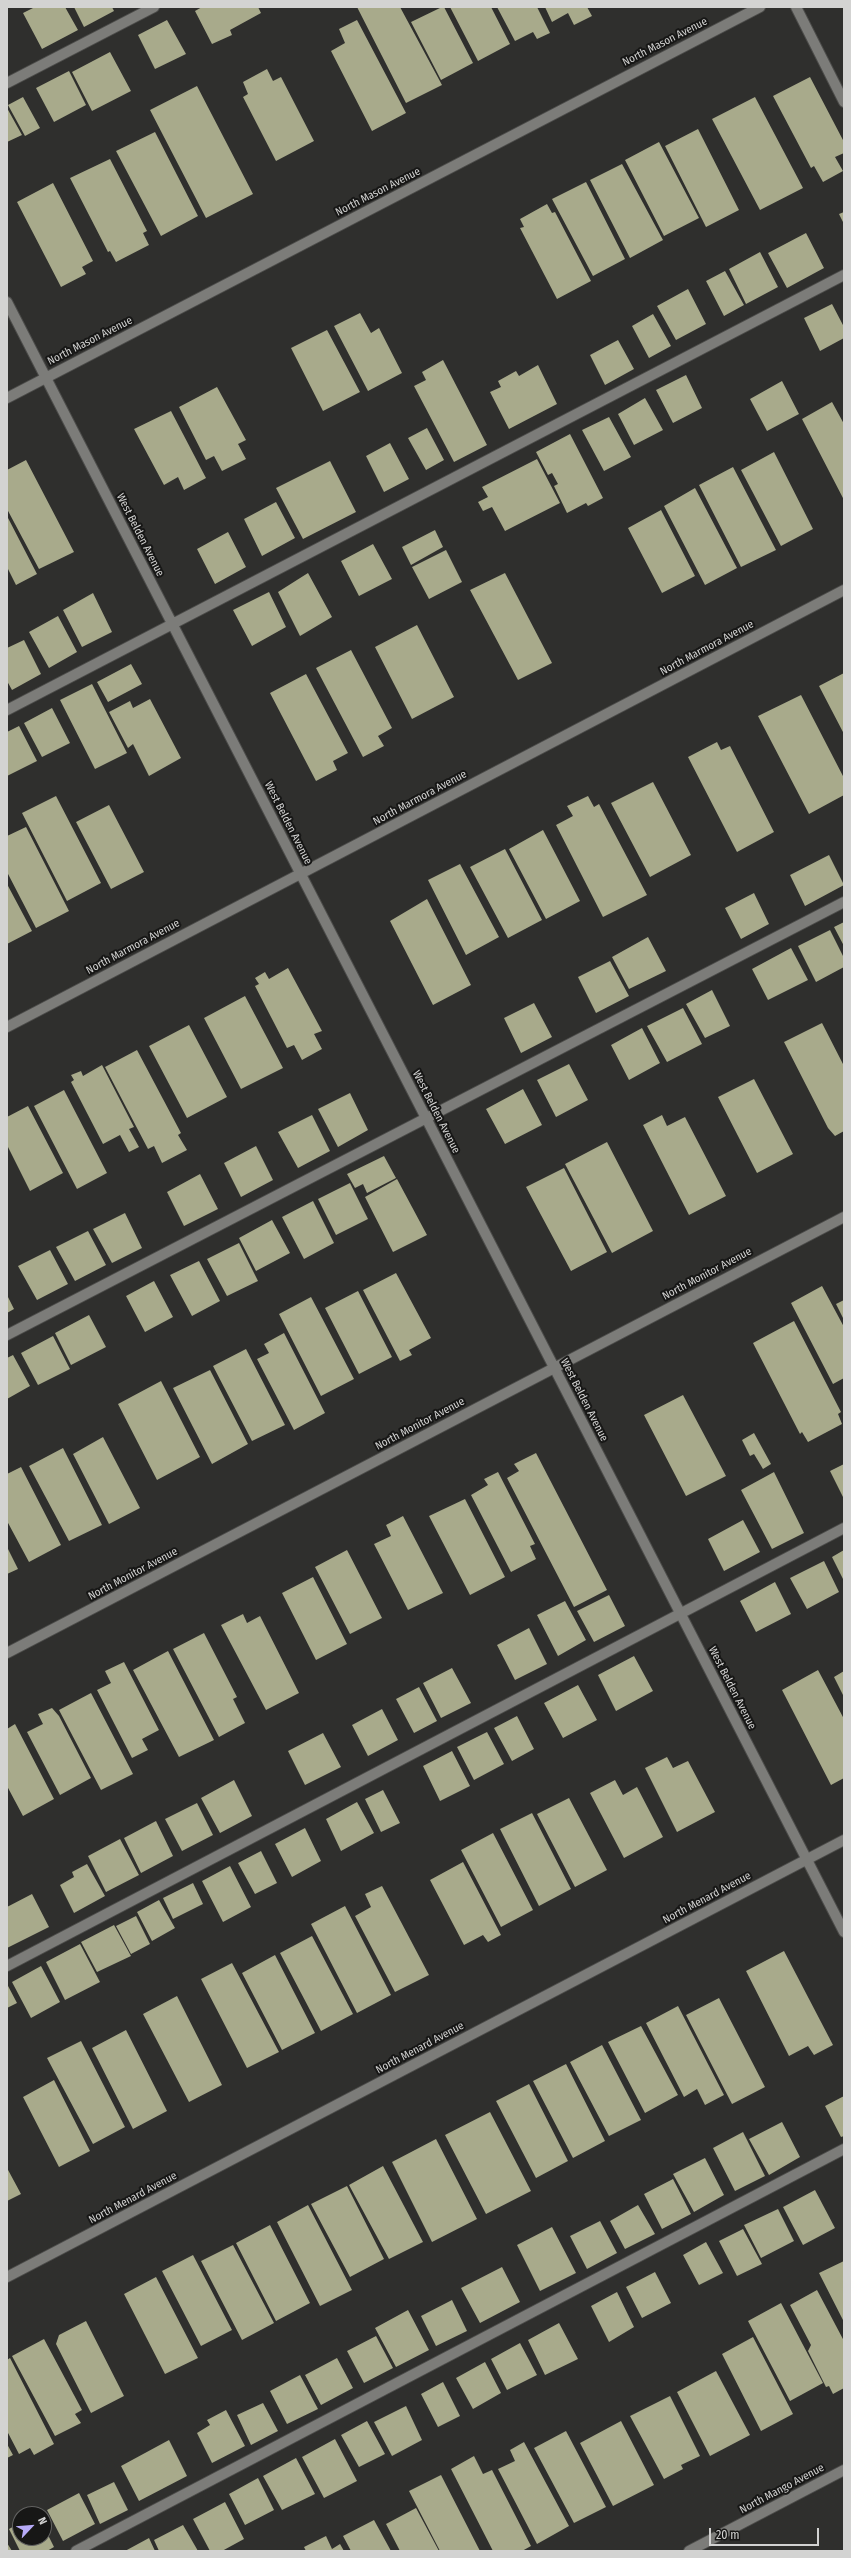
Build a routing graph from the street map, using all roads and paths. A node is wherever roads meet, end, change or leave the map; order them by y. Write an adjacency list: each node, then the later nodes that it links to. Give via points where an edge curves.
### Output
1 (154, 7): 4 (street)
2 (760, 7): 8 (street, North Mason Avenue)
3 (796, 7): 5 (street)
4 (7, 83)
5 (844, 102)
6 (844, 275): 11 (street)
7 (7, 302): 8 (street, West Belden Avenue)
8 (46, 378): 9 (street, North Mason Avenue); 11 (street, West Belden Avenue)
9 (7, 398)
10 (844, 590): 13 (street, North Marmora Avenue)
11 (172, 624): 12 (street); 13 (street, West Belden Avenue)
12 (7, 710)
13 (301, 873): 15 (street, North Marmora Avenue); 16 (street, West Belden Avenue)
14 (844, 902): 16 (street)
15 (7, 1026)
16 (427, 1119): 18 (street); 19 (street, West Belden Avenue)
17 (844, 1217): 19 (street, North Monitor Avenue)
18 (7, 1335)
19 (554, 1368): 21 (street, West Belden Avenue); 22 (street, North Monitor Avenue)
20 (844, 1528): 21 (street)
21 (680, 1613): 24 (street, West Belden Avenue); 26 (street)
22 (7, 1653)
23 (844, 1840): 24 (street, North Menard Avenue)
24 (807, 1859): 25 (street, West Belden Avenue); 28 (street, North Menard Avenue)
25 (844, 1932)
26 (7, 1966)
27 (844, 2150): 30 (street)
28 (7, 2277)
29 (844, 2470): 31 (street, North Mango Avenue)
30 (76, 2551)
31 (689, 2551)

